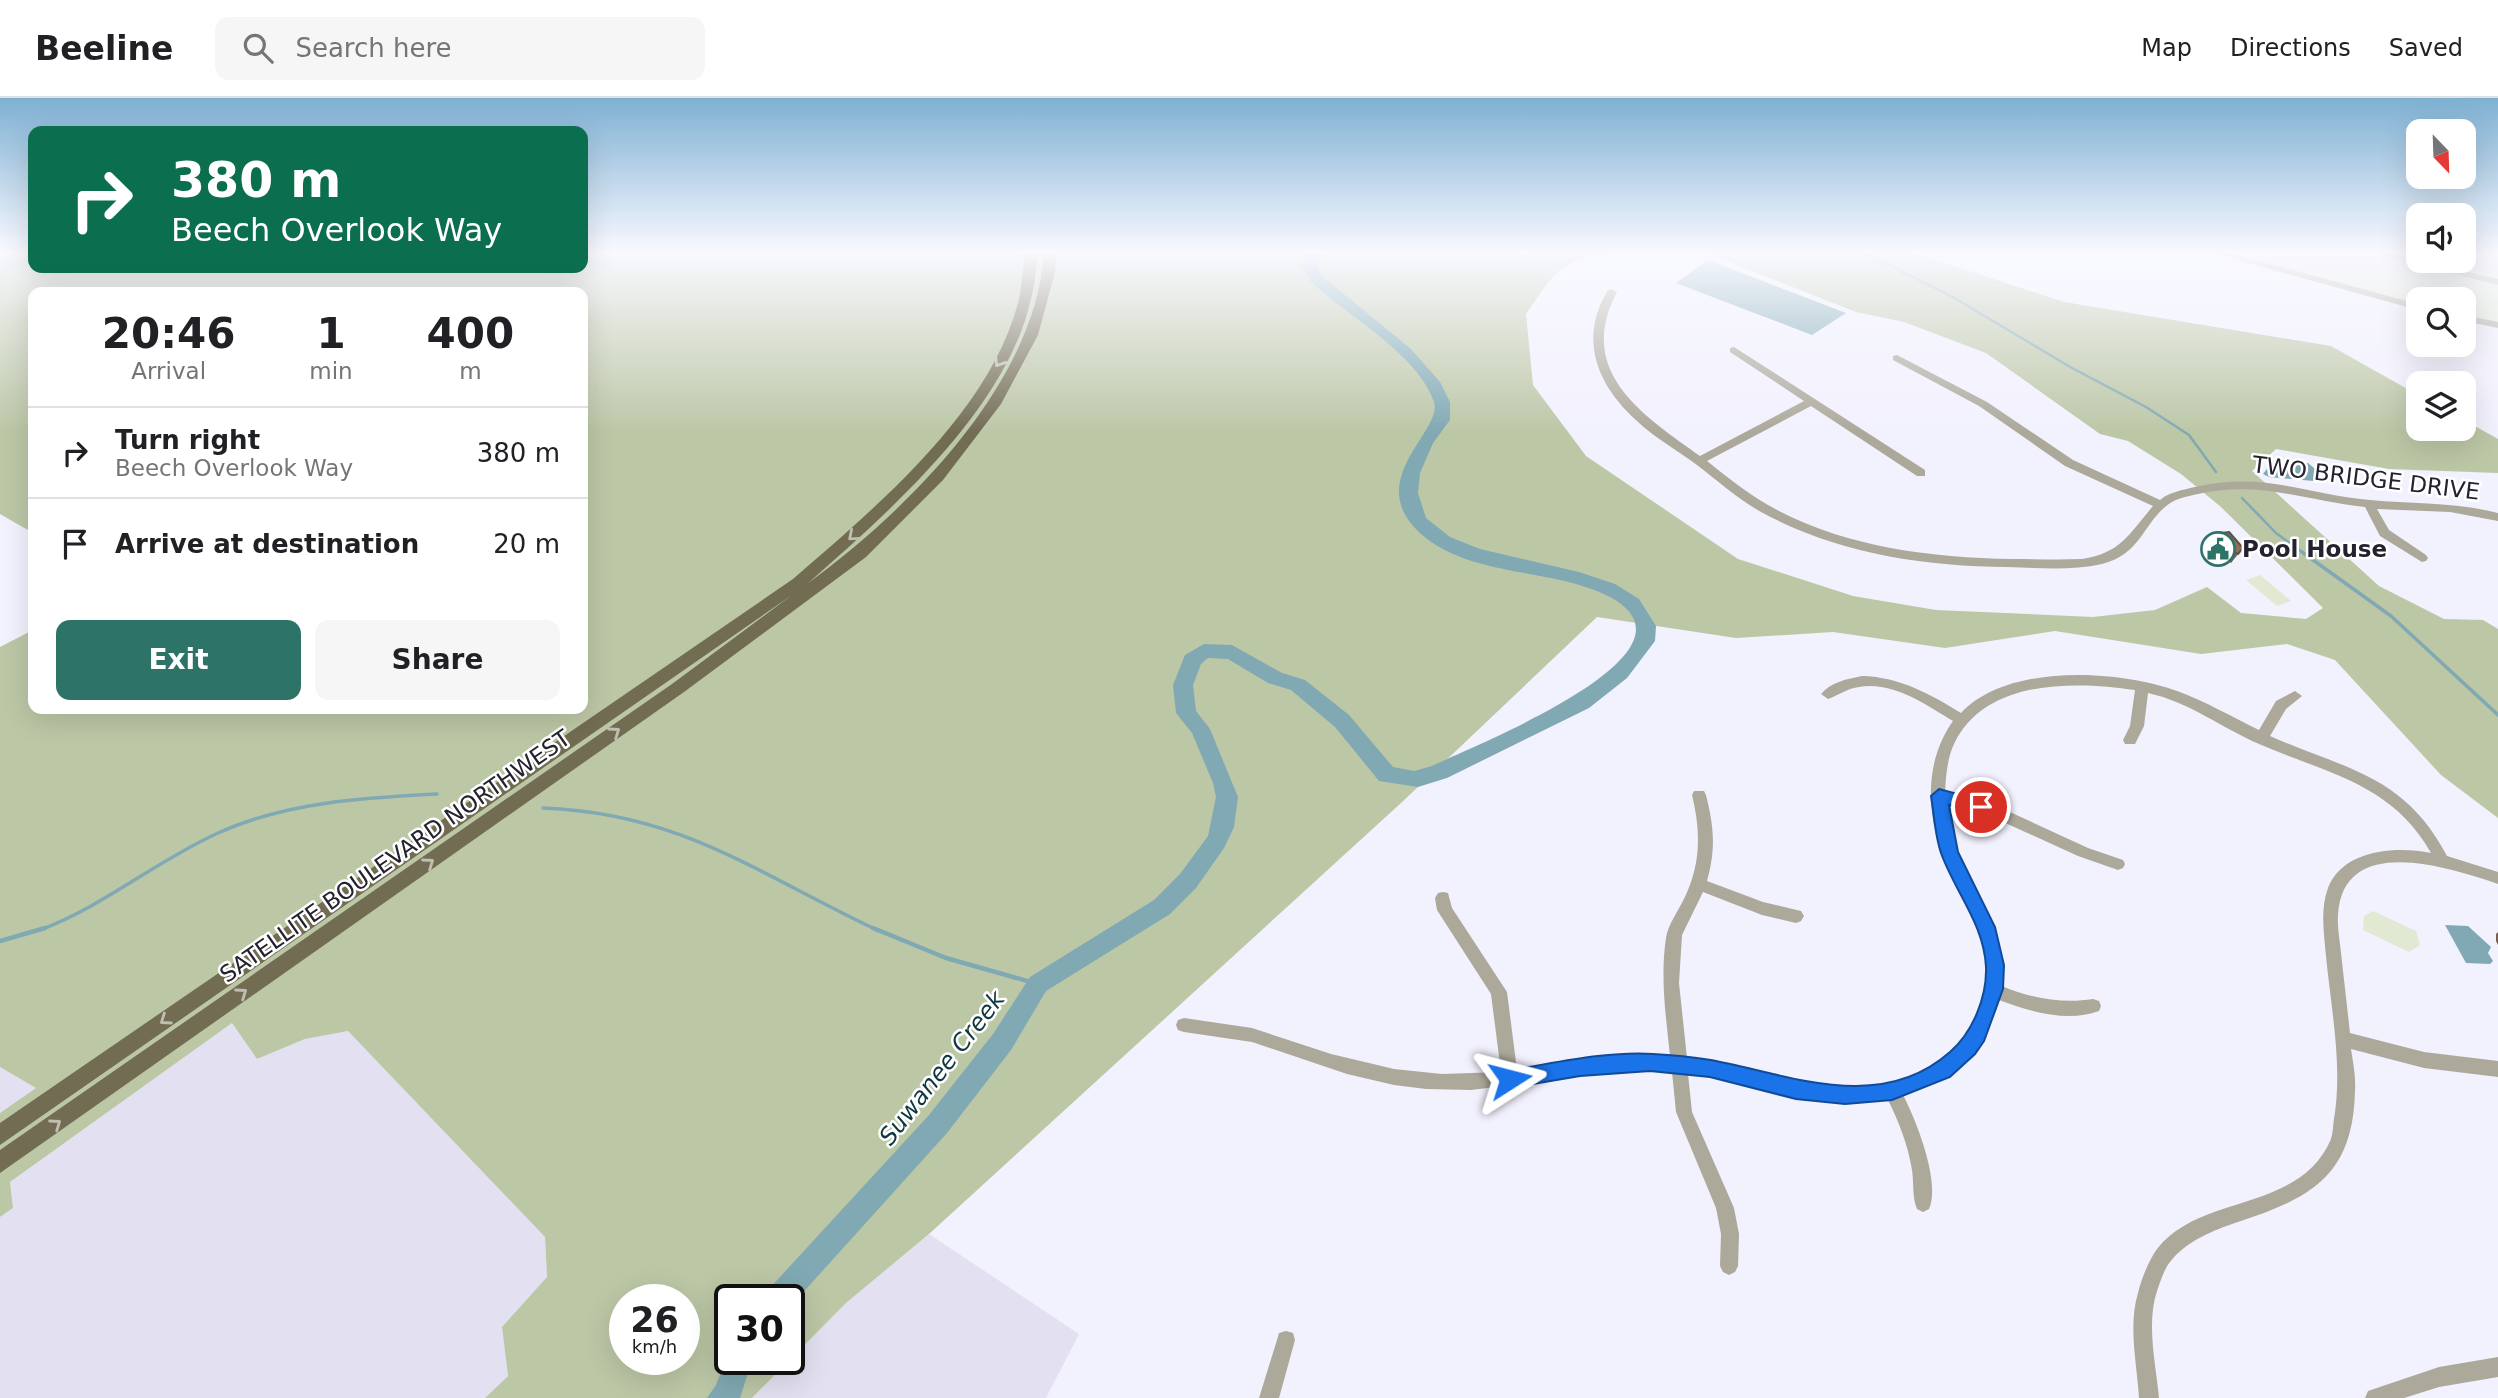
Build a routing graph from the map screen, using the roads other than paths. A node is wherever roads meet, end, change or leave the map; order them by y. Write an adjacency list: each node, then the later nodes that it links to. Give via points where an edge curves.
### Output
1 (1019, 312): 37 (main road, SATELLITE BOULEVARD NORTHWEST, one-way to 37, via 1007,349 951,436 877,515 799,583)
2 (1038, 312): 38 (main road, SATELLITE BOULEVARD NORTHWEST, one-way to 2, via 678,688 861,554 939,477 995,404 1031,335)
3 (1602, 312): 9 (street, via 1598,350 1608,378 1637,415)
4 (2476, 320): 5 (street)
5 (2498, 325)
6 (1734, 350): 8 (street)
7 (1897, 358): 12 (street, via 1983,404 2069,463)
8 (1812, 401): 9 (street); 10 (street)
9 (1699, 461): 12 (street, via 1750,499 1804,528 1858,547 1927,561 2071,564 2099,560 2131,545)
10 (1921, 473)
11 (2369, 504): 12 (street, TWO BRIDGE DRIVE, via 2249,484 2178,495); 13 (street, TWO BRIDGE DRIVE, via 2458,509); 14 (street, via 2384,533)
12 (2160, 505)
13 (2498, 517)
14 (2422, 558)
15 (2142, 687): 18 (street, via 2090,683 2026,687 1987,700); 19 (street, via 2186,701); 20 (street, via 2137,726)
16 (1828, 694): 18 (street, via 1855,681 1889,683)
17 (2295, 696): 19 (street, via 2281,705)
18 (1961, 719): 22 (street, via 1942,753)
19 (2261, 739): 23 (street, via 2334,764 2375,784 2415,817)
20 (2130, 740)
21 (1699, 795): 26 (street, via 1707,849)
22 (1939, 796): 24 (street, via 1994,811); 29 (street, via 1949,852 1992,946)
23 (2441, 858): 25 (street); 32 (street, via 2377,859 2352,871 2335,891 2330,916)
24 (2118, 864)
25 (2498, 878)
26 (1699, 884): 28 (street); 33 (street, via 1676,929 1671,950)
27 (1443, 898): 35 (street, via 1445,910 1499,992)
28 (1796, 916)
29 (1993, 989): 30 (street, via 2063,1007); 36 (street, via 1977,1035 1957,1060 1928,1079)
30 (2093, 1006)
31 (1184, 1025): 35 (street, via 1246,1034 1381,1075 1460,1083)
32 (2343, 1039): 34 (street, via 2424,1060); 44 (street, via 2346,1117 2340,1141 2323,1170 2304,1188 2276,1203 2194,1228 2171,1245 2157,1264 2143,1320)
33 (1678, 1065): 35 (street, via 1618,1063); 36 (street, via 1820,1094); 40 (street, via 1690,1132 1725,1208)
34 (2498, 1069)
35 (1510, 1079)
36 (1892, 1091): 39 (street, via 1920,1162)
37 (0, 1135)
38 (0, 1163)
39 (1923, 1203)
40 (1729, 1266)
41 (1286, 1340): 43 (street)
42 (2498, 1367): 45 (street, via 2431,1379)
43 (1269, 1398)
44 (2150, 1398)
45 (2375, 1398)

